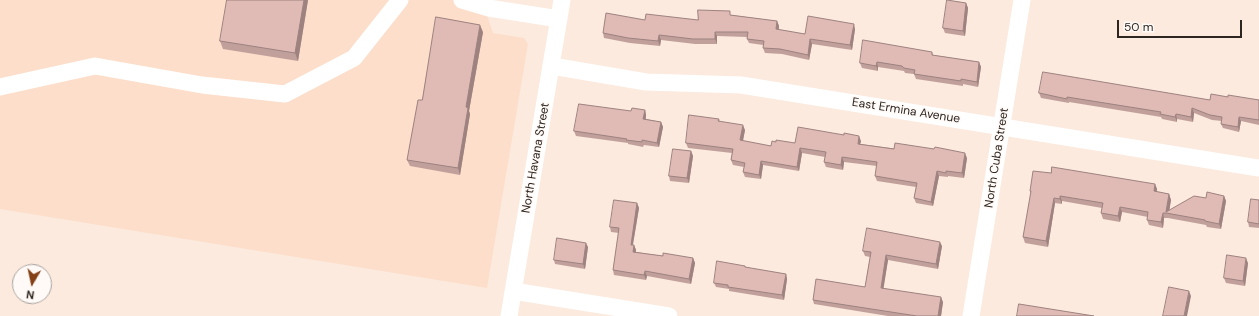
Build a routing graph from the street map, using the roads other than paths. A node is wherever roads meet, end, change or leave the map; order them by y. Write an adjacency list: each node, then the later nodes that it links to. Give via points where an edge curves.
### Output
1 (400, 0): 7 (street, via 354,58 285,94 202,85 95,66)
2 (462, 0): 5 (street, via 489,8)
3 (562, 0): 5 (street, North Havana Street)
4 (1022, 0): 8 (street, North Cuba Street)
5 (559, 19): 6 (street, North Havana Street)
6 (552, 66): 8 (street, East Ermina Avenue, via 646,82 741,84); 10 (street, North Havana Street)
7 (0, 86)
8 (1002, 126): 9 (street, East Ermina Avenue); 13 (street, North Cuba Street)
9 (1259, 168)
10 (513, 291): 11 (street, North Havana Street); 12 (street)
11 (509, 316)
12 (669, 316)
13 (971, 316)

